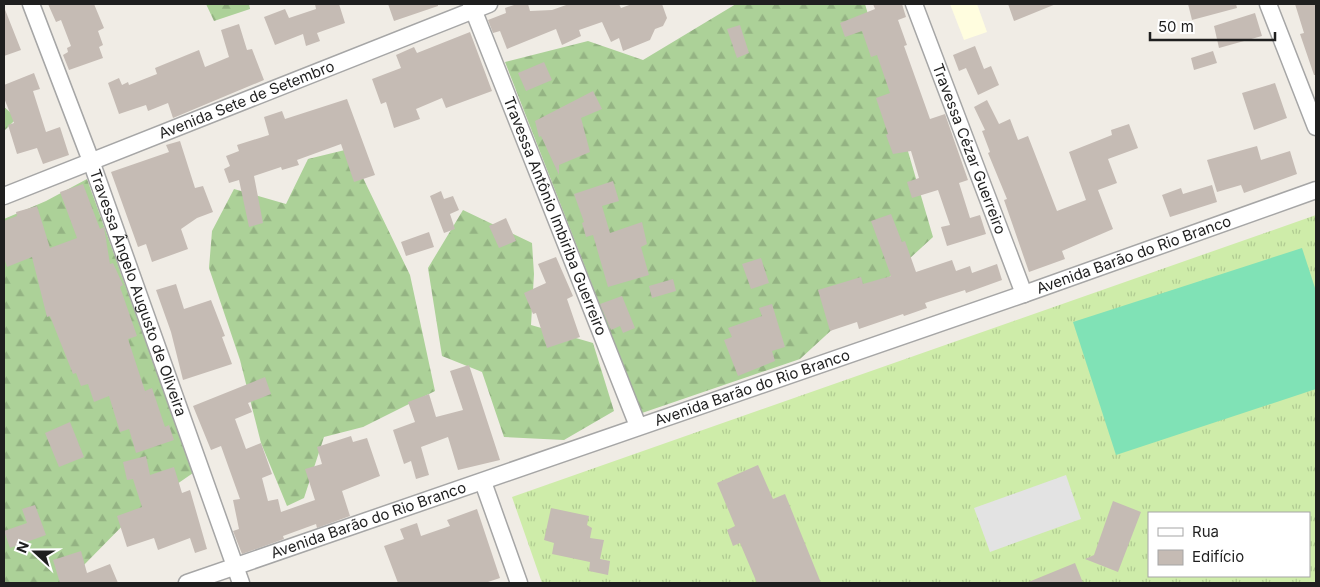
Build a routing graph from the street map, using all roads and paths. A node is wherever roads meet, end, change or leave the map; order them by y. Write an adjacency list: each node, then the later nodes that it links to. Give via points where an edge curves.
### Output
1 (31, 4): 7 (street, Travessa Ângelo Augusto de Oliveira)
2 (489, 4): 5 (street, Avenida Sete de Setembro)
3 (914, 4): 10 (street, Travessa Cézar Guerreiro)
4 (1268, 4): 6 (street)
5 (473, 7): 7 (street, Avenida Sete de Setembro); 11 (street, Travessa Antônio Imbiriba Guerreiro)
6 (1316, 127)
7 (91, 162): 9 (street, Avenida Sete de Setembro); 13 (street, Travessa Ângelo Augusto de Oliveira)
8 (1316, 190): 10 (street, Avenida Barão do Rio Branco)
9 (4, 196)
10 (1024, 294): 11 (street, Avenida Barão do Rio Branco)
11 (638, 426): 12 (street, Avenida Barão do Rio Branco)
12 (483, 482): 13 (street, Avenida Barão do Rio Branco); 16 (street)
13 (234, 566): 14 (street, Avenida Barão do Rio Branco); 15 (street, Travessa Ângelo Augusto de Oliveira)
14 (187, 583)
15 (242, 583)
16 (519, 583)

